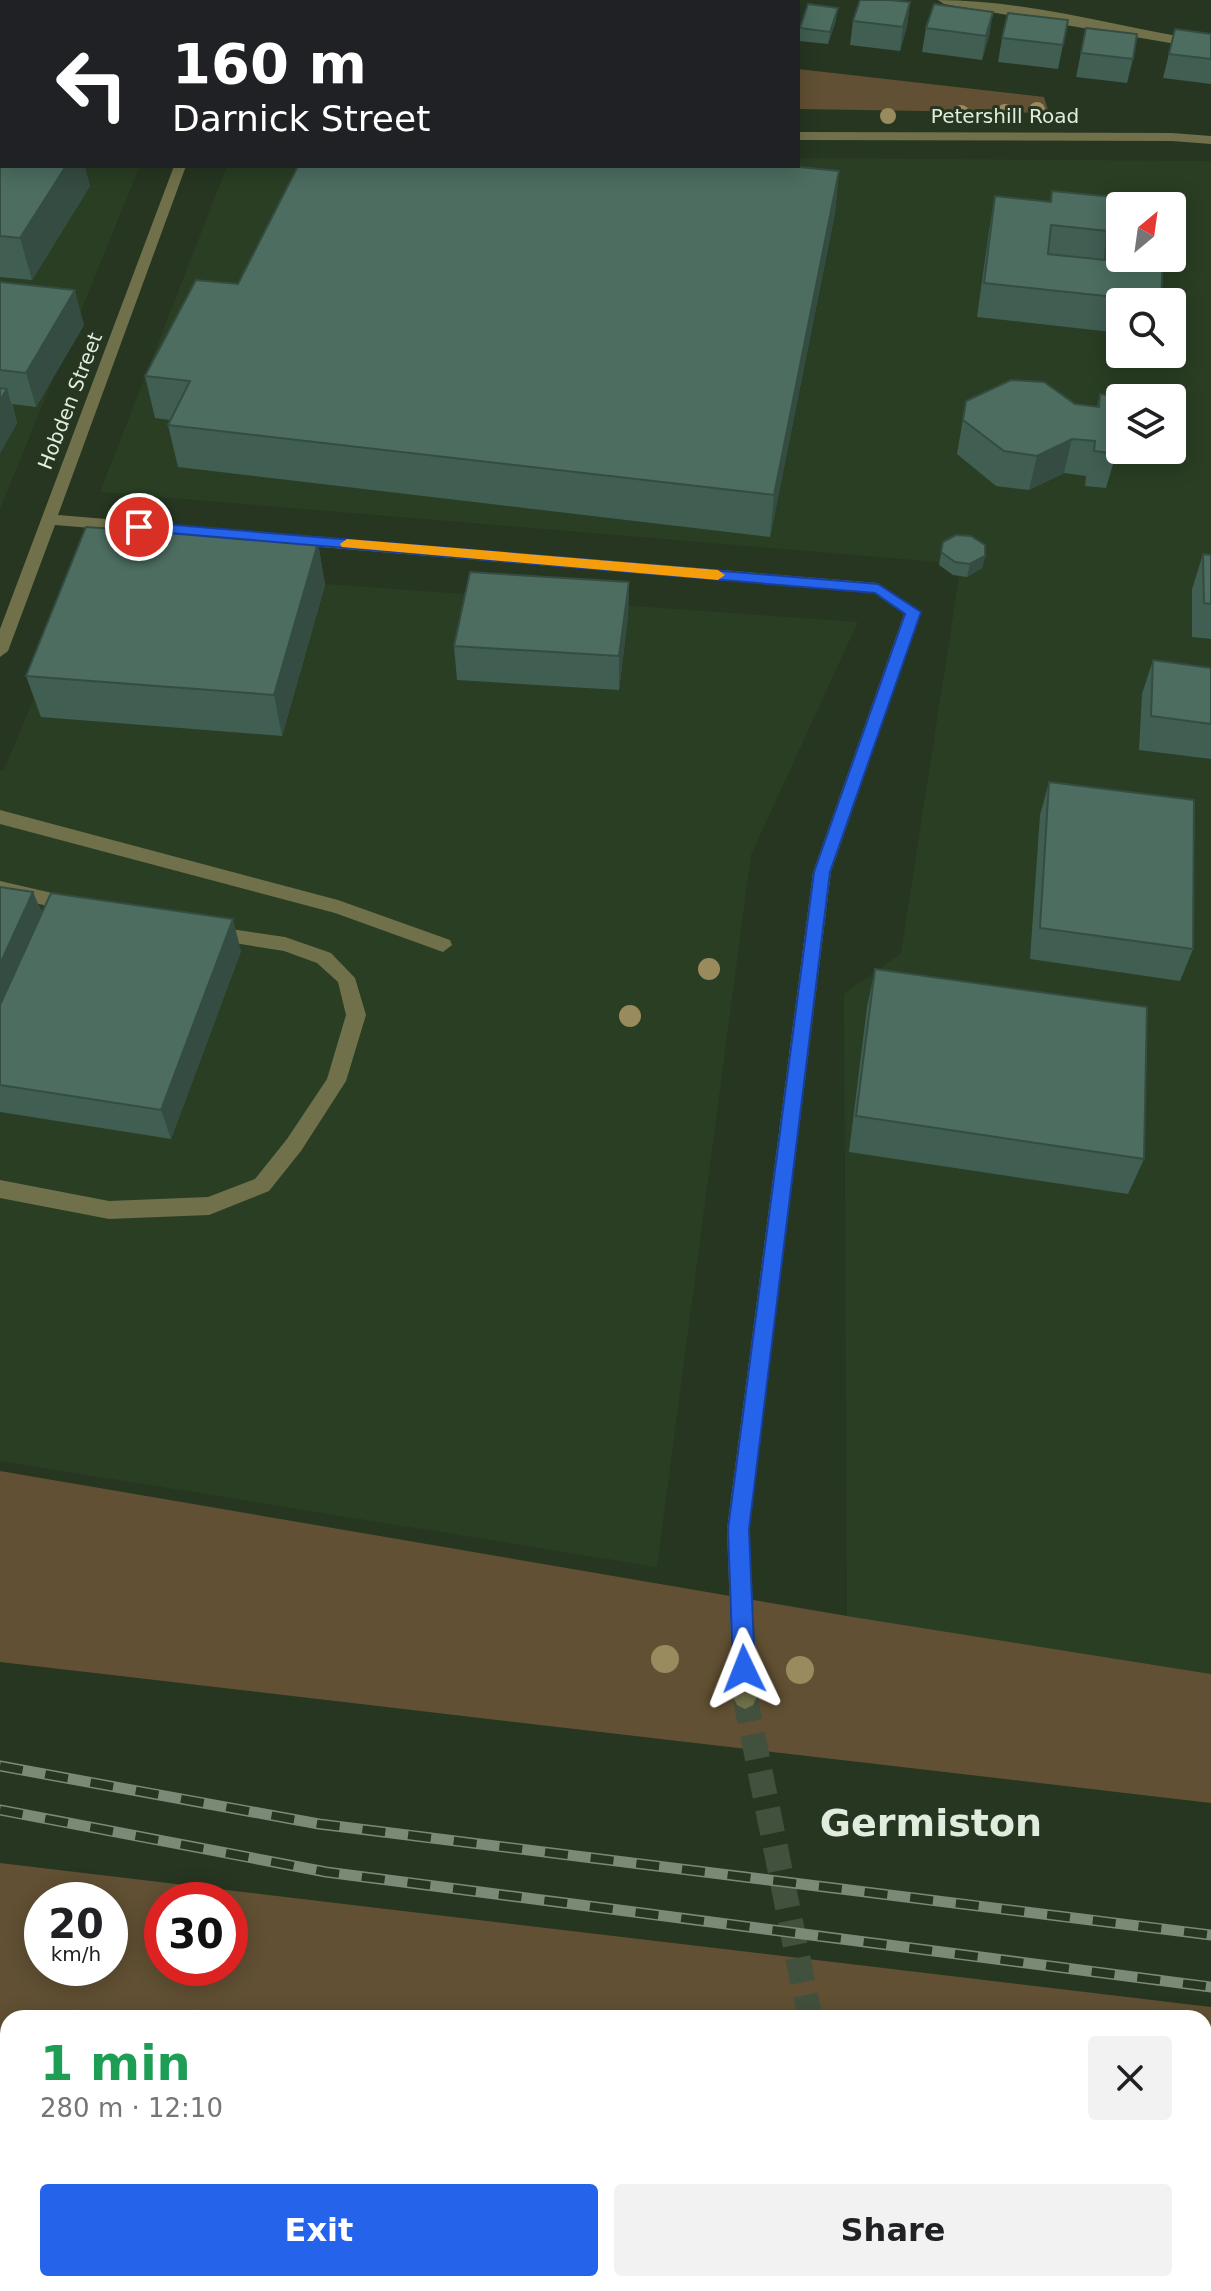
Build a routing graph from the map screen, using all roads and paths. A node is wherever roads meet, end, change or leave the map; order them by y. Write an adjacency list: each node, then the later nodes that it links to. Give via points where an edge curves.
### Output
1 (944, 0): 2 (street)
2 (1211, 46)
3 (800, 136): 4 (street, Petershill Road)
4 (1211, 140)
5 (179, 168): 6 (street, Hobden Street)
6 (47, 519): 7 (street, Hobden Street); 14 (street, via 878,588 913,612 822,872 738,1529)
7 (0, 651)
8 (0, 817): 12 (street, via 338,907)
9 (0, 888): 10 (street)
10 (95, 910)
11 (184, 929): 13 (street, via 285,944 324,958 346,978 356,1015 336,1081 294,1145 262,1185 209,1206 109,1210)
12 (443, 945)
13 (0, 1189)
14 (745, 1697)

